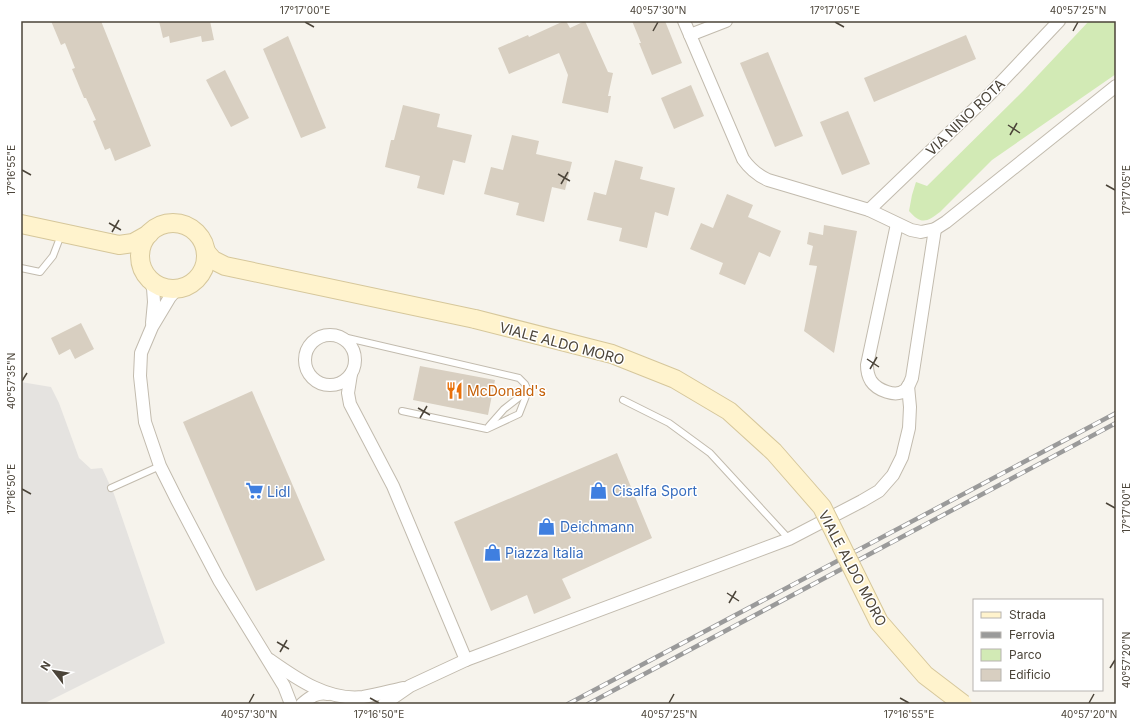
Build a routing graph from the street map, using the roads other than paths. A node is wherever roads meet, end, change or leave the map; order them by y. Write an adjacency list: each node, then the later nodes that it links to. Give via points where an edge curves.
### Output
1 (684, 21): 4 (street)
2 (726, 21): 4 (street)
3 (1059, 21): 6 (street, VIA NINO ROTA, via 990,94)
4 (690, 35): 6 (street, via 743,159 750,168 768,180)
5 (1116, 86): 9 (street)
6 (869, 210): 8 (street)
7 (21, 224): 10 (main road, VIALE ALDO MORO)
8 (897, 224): 9 (street, via 921,232); 23 (street, via 867,365 872,382 883,390 898,393)
9 (935, 229): 23 (street, via 912,378)
10 (62, 233): 12 (main road, VIALE ALDO MORO); 15 (lane, via 53,256 40,272)
11 (149, 234): 12 (main road, VIALE ALDO MORO, via 133,243); 13 (main road, VIALE ALDO MORO, via 158,227 180,224 198,234); 16 (main road, via 140,255)
12 (119, 245): 16 (main road, VIALE ALDO MORO, via 130,252)
13 (206, 252): 14 (main road, VIALE ALDO MORO, via 213,260); 17 (main road, via 206,263)
14 (225, 266): 17 (main road, VIALE ALDO MORO); 40 (main road, VIALE ALDO MORO, bridge, via 475,319 612,354 675,379 729,411 774,452 822,507 878,622 925,675)
15 (21, 268)
16 (144, 271): 18 (main road, VIALE ALDO MORO, via 155,284 166,289); 19 (street, via 153,288)
17 (202, 272): 18 (main road, VIALE ALDO MORO, via 196,281)
18 (177, 289): 19 (street)
19 (152, 327): 29 (street, via 141,353 140,376 145,422)
20 (339, 336): 21 (street, via 347,341 354,352 355,365); 22 (street, via 331,334 315,339 305,352 305,368 309,376); 24 (lane, via 519,378)
21 (351, 374): 22 (street, via 338,384); 26 (street, via 348,393)
22 (325, 385): 26 (street, via 342,395)
23 (908, 386): 31 (street, via 909,428 902,457 893,475 879,490 862,502)
24 (528, 391): 28 (lane, via 504,409); 28 (lane, via 519,414)
25 (623, 400): 31 (lane, via 669,423 710,453)
26 (350, 404): 33 (street, via 393,486)
27 (402, 411): 28 (lane)
28 (487, 429)
29 (160, 466): 30 (lane); 32 (street, via 219,580)
30 (111, 488)
31 (788, 539): 33 (street)
32 (266, 658): 35 (street, via 309,685); 36 (street, via 284,686)
33 (466, 660): 34 (street)
34 (410, 686): 35 (street, via 362,697); 39 (street)
35 (333, 695): 37 (street, via 316,695); 38 (street)
36 (291, 704)
37 (302, 704)
38 (343, 704)
39 (384, 704)
40 (963, 704)

